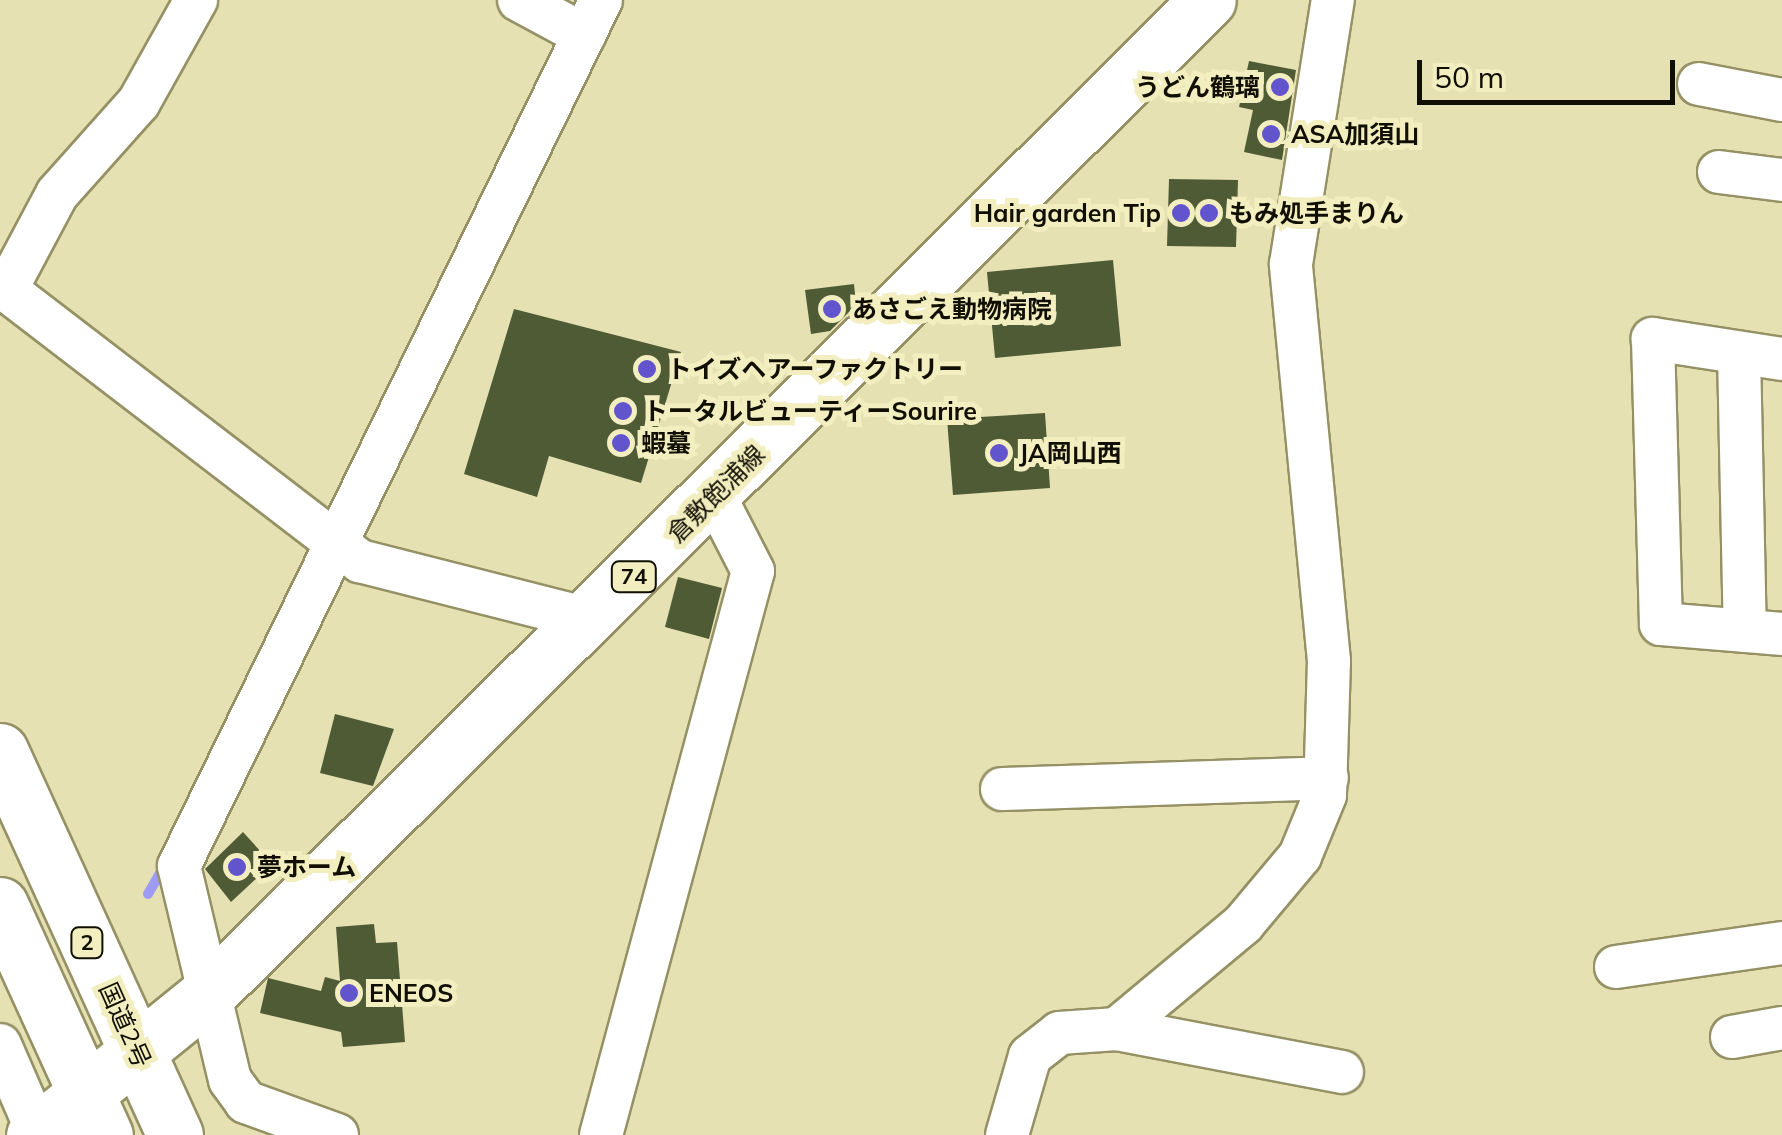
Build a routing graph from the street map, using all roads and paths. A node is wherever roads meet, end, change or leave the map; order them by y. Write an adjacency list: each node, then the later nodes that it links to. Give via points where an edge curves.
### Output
1 (196, 0): 10 (street, via 139,102 58,194)
2 (519, 0): 5 (street)
3 (1208, 0): 13 (main road, 倉敷飽浦線 / 74)
4 (1333, 0): 18 (street, via 1292,264 1330,661)
5 (581, 22): 14 (street)
6 (1699, 84): 7 (street)
7 (1782, 100)
8 (1719, 172): 9 (street)
9 (1782, 180)
10 (3, 287): 14 (street)
11 (1739, 353): 12 (street); 16 (street); 16 (street, via 1653,339 1661,624)
12 (1782, 359)
13 (714, 495): 15 (main road, 倉敷飽浦線 / 74); 34 (street, via 753,572)
14 (326, 536): 15 (street, via 360,561); 23 (street, via 179,866)
15 (592, 620): 23 (main road, 倉敷飽浦線 / 74)
16 (1764, 633)
17 (0, 751): 28 (main road, 国道2号 / 2)
18 (1327, 778): 19 (street); 25 (street, via 1300,856 1254,910)
19 (1002, 789)
20 (0, 905): 30 (main road)
21 (1782, 944): 22 (street)
22 (1616, 967)
23 (206, 994): 28 (main road, 倉敷飽浦線 / 74); 33 (street, via 220,1055 246,1102)
24 (1782, 1028): 26 (street)
25 (1117, 1029): 29 (street); 35 (street, via 1059,1033 1030,1056)
26 (1732, 1037)
27 (0, 1046): 31 (street)
28 (136, 1051): 30 (main road, 倉敷飽浦線 / 74); 32 (main road, 国道2号 / 2)
29 (1342, 1072)
30 (95, 1114): 31 (main road, 倉敷飽浦線 / 74)
31 (37, 1134)
32 (175, 1135)
33 (336, 1135)
34 (602, 1135)
35 (1007, 1135)

